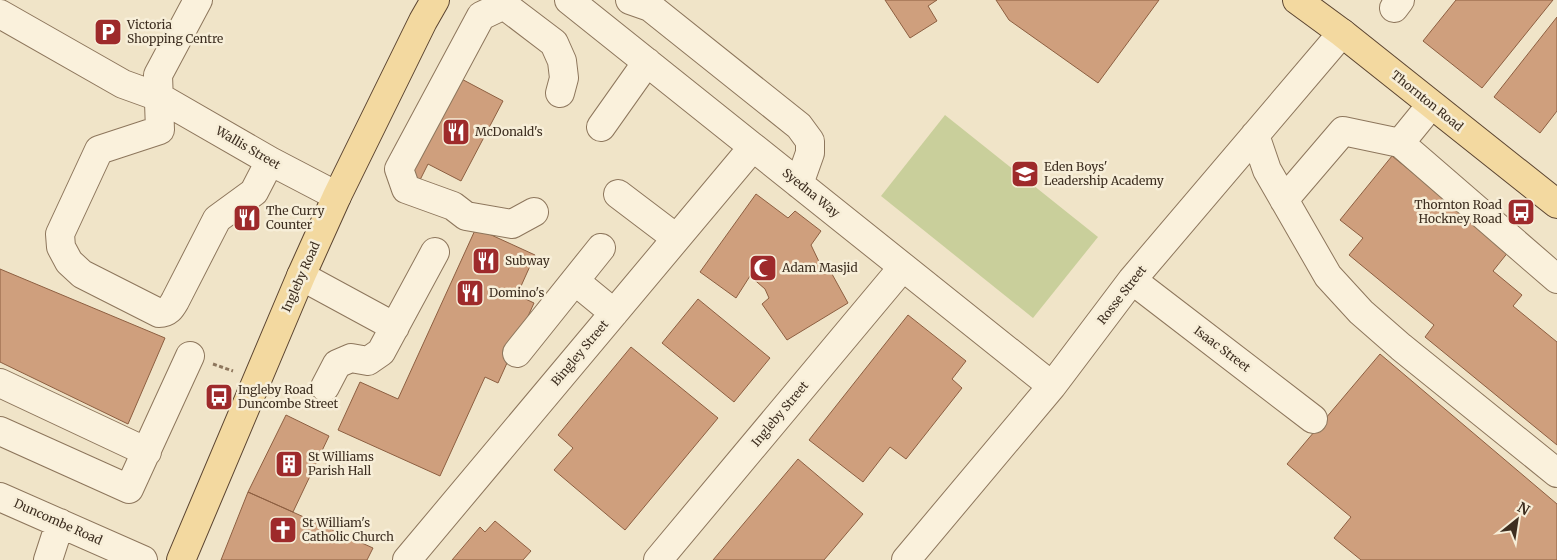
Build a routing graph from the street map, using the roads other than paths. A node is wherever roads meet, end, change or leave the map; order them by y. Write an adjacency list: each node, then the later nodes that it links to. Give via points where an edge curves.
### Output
1 (198, 0): 10 (street, via 158,75)
2 (1297, 0): 7 (main road, Thornton Road)
3 (635, 1): 17 (street, via 650,7 799,126 810,141 810,153)
4 (577, 2): 8 (street, Syedna Way)
5 (428, 7): 19 (main road, Ingleby Road)
6 (0, 14): 10 (street, Wallis Street, via 123,84)
7 (1342, 33): 11 (main road, Thornton Road); 13 (street, Rosse Street)
8 (647, 62): 12 (street); 15 (street, Syedna Way)
9 (560, 93): 22 (street, via 564,78 562,61 554,43 504,5 481,16 399,169 406,189 452,206 471,202)
10 (160, 97): 16 (street, Wallis Street); 16 (street, via 160,130 99,150 60,234 61,247 69,262 82,274 165,313 175,301 217,219 254,192)
11 (1431, 104): 14 (street); 21 (main road, Thornton Road)
12 (601, 127)
13 (1255, 135): 20 (street, via 1267,170); 29 (street, Rosse Street)
14 (1400, 143): 20 (street, via 1343,131); 28 (street)
15 (753, 147): 17 (street, Syedna Way); 23 (street, Bingley Street)
16 (270, 161): 19 (street, Wallis Street)
17 (799, 184): 26 (street, Syedna Way)
18 (618, 194): 23 (street)
19 (337, 196): 27 (main road, Ingleby Road)
20 (1284, 200): 41 (street, via 1328,276 1361,312)
21 (1557, 204)
22 (534, 212)
23 (676, 238): 31 (street, Bingley Street)
24 (601, 248): 30 (street)
25 (435, 252): 32 (street)
26 (903, 267): 37 (street, Syedna Way); 48 (street, Ingleby Street)
27 (301, 276): 32 (street); 46 (main road, Ingleby Road)
28 (1557, 279)
29 (1132, 280): 37 (street, Rosse Street); 38 (street, Isaac Street)
30 (575, 281): 31 (street); 33 (street)
31 (614, 312): 47 (street, Bingley Street)
32 (395, 327): 36 (street, via 381,352 368,361 352,358 338,364)
33 (517, 353)
34 (190, 356): 40 (street)
35 (0, 383): 40 (street)
36 (325, 386)
37 (1052, 386): 49 (street, Rosse Street)
38 (1313, 419)
39 (0, 431): 40 (street, via 129,489)
40 (147, 452)
41 (1557, 473)
42 (0, 497): 43 (street, Duncombe Road)
43 (60, 523): 44 (street); 45 (street, Duncombe Road)
44 (48, 560)
45 (143, 560)
46 (181, 560)
47 (407, 560)
48 (658, 560)
49 (906, 560)

